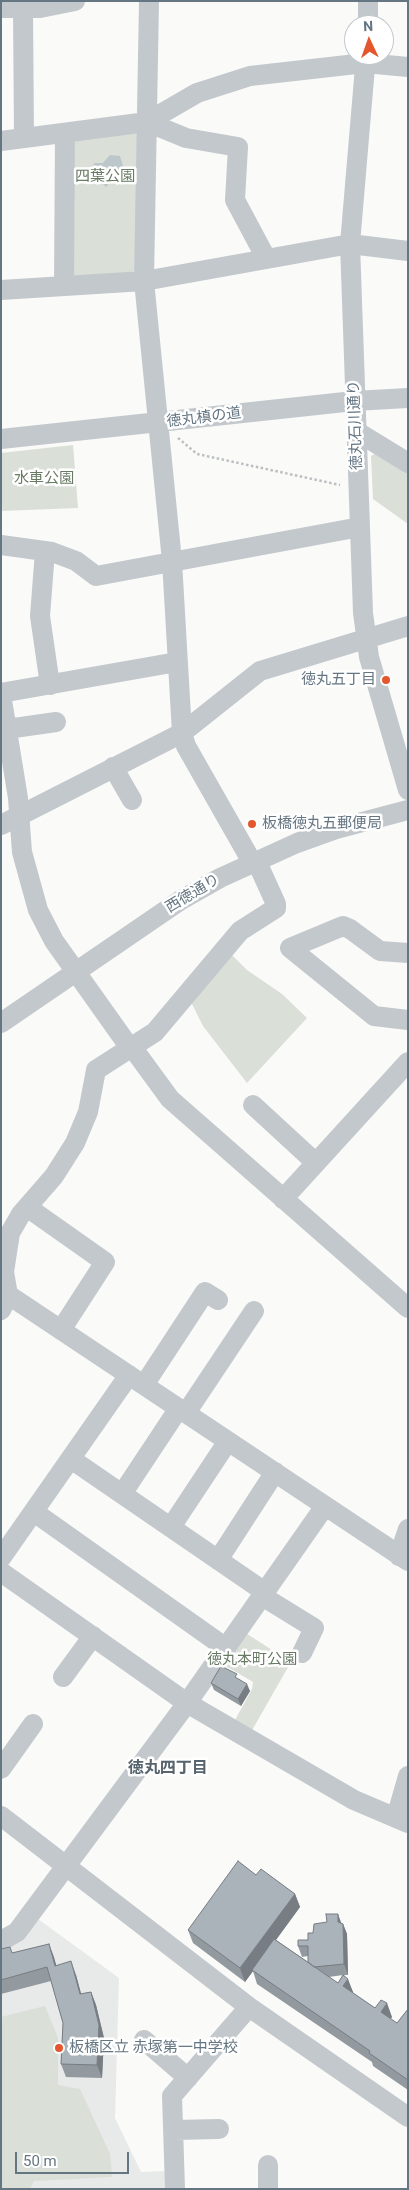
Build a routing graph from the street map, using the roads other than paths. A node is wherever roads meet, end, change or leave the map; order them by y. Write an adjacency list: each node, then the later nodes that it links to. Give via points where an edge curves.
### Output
1 (75, 1): 4 (street)
2 (150, 1): 10 (street)
3 (368, 1): 5 (street)
4 (15, 7): 12 (street)
5 (368, 15)
6 (344, 62): 10 (street, via 233,80 197,93)
7 (394, 64): 9 (street)
8 (365, 65): 14 (street, 徳丸石川通り)
9 (408, 67)
10 (147, 122): 11 (street); 16 (street, via 186,138 238,147 235,200); 17 (street)
11 (65, 133): 12 (street); 18 (street)
12 (24, 138): 13 (street)
13 (1, 141)
14 (350, 244): 15 (street); 16 (street); 21 (street, 徳丸石川通り)
15 (408, 251)
16 (266, 258): 17 (street)
17 (144, 281): 18 (street); 22 (street)
18 (64, 286): 19 (street)
19 (1, 290)
20 (408, 398): 21 (street, 徳丸槙の道)
21 (354, 401): 22 (street, 徳丸槙の道); 23 (street, 徳丸石川通り)
22 (159, 423): 24 (street, 徳丸槙の道); 29 (street)
23 (356, 431): 25 (street); 26 (street, 徳丸石川通り)
24 (1, 439)
25 (408, 463)
26 (360, 527): 29 (street); 31 (street, 徳丸石川通り)
27 (1, 545): 28 (street)
28 (44, 551): 29 (street, via 76,561 96,576); 33 (street, via 40,616)
29 (172, 561): 32 (street)
30 (408, 626): 31 (street)
31 (366, 639): 37 (street, via 260,671); 38 (street, 徳丸石川通り)
32 (177, 662): 33 (street); 37 (street)
33 (50, 685): 34 (street)
34 (1, 693): 36 (street)
35 (56, 722): 36 (street)
36 (7, 729): 39 (street)
37 (182, 733): 40 (street); 46 (street, via 186,746)
38 (401, 744): 41 (street, 徳丸石川通り)
39 (7, 759): 44 (street)
40 (113, 767): 42 (street); 44 (street)
41 (408, 790)
42 (132, 800)
43 (408, 810): 46 (street, 西徳通り, via 336,829)
44 (19, 815): 45 (street); 48 (street, via 22,852 38,910 54,941)
45 (1, 825)
46 (254, 861): 48 (street, 西徳通り, via 181,900); 51 (street, via 279,912 240,931 155,1032)
47 (408, 953): 49 (street, via 380,951 343,926 295,940 290,948 374,1016)
48 (76, 972): 50 (street, 西徳通り); 51 (street)
49 (408, 1020)
50 (1, 1023)
51 (131, 1047): 55 (street, via 170,1100); 56 (street, via 96,1070 88,1112 75,1143 54,1176)
52 (408, 1062): 54 (street)
53 (254, 1105): 54 (street)
54 (316, 1163): 55 (street)
55 (284, 1199): 59 (street)
56 (27, 1207): 57 (street, via 10,1233); 61 (street, via 106,1262)
57 (4, 1298): 61 (street)
58 (218, 1300): 62 (street, via 205,1292)
59 (408, 1308)
60 (254, 1310): 63 (street)
61 (62, 1330): 62 (street)
62 (136, 1380): 63 (street); 65 (street)
63 (183, 1410): 64 (street); 67 (street)
64 (228, 1441): 66 (street); 70 (street)
65 (71, 1458): 67 (street); 69 (street)
66 (275, 1472): 68 (street); 74 (street)
67 (122, 1494): 70 (street)
68 (325, 1506): 73 (street); 76 (street)
69 (34, 1512): 72 (street); 78 (street)
70 (171, 1527): 74 (street)
71 (408, 1529): 73 (street)
72 (1, 1558)
73 (403, 1558)
74 (218, 1560): 76 (street)
75 (1, 1572): 77 (street)
76 (263, 1594): 78 (street); 79 (street, via 314,1628)
77 (93, 1636): 80 (street); 81 (street)
78 (226, 1648): 81 (street)
79 (302, 1653)
80 (63, 1677)
81 (187, 1703): 86 (street, via 354,1800); 87 (street)
82 (33, 1724): 83 (street)
83 (1, 1769)
84 (408, 1776): 86 (street)
85 (1, 1816): 87 (street)
86 (402, 1821)
87 (66, 1865): 88 (street, via 17,1932); 89 (street)
88 (5, 1934)
89 (249, 2007): 91 (street); 92 (street)
90 (144, 2040): 91 (street)
91 (188, 2078): 94 (street, via 172,2096)
92 (408, 2117)
93 (219, 2129): 94 (street)
94 (174, 2130): 96 (street)
95 (268, 2165): 97 (street)
96 (176, 2189)
97 (268, 2189)

